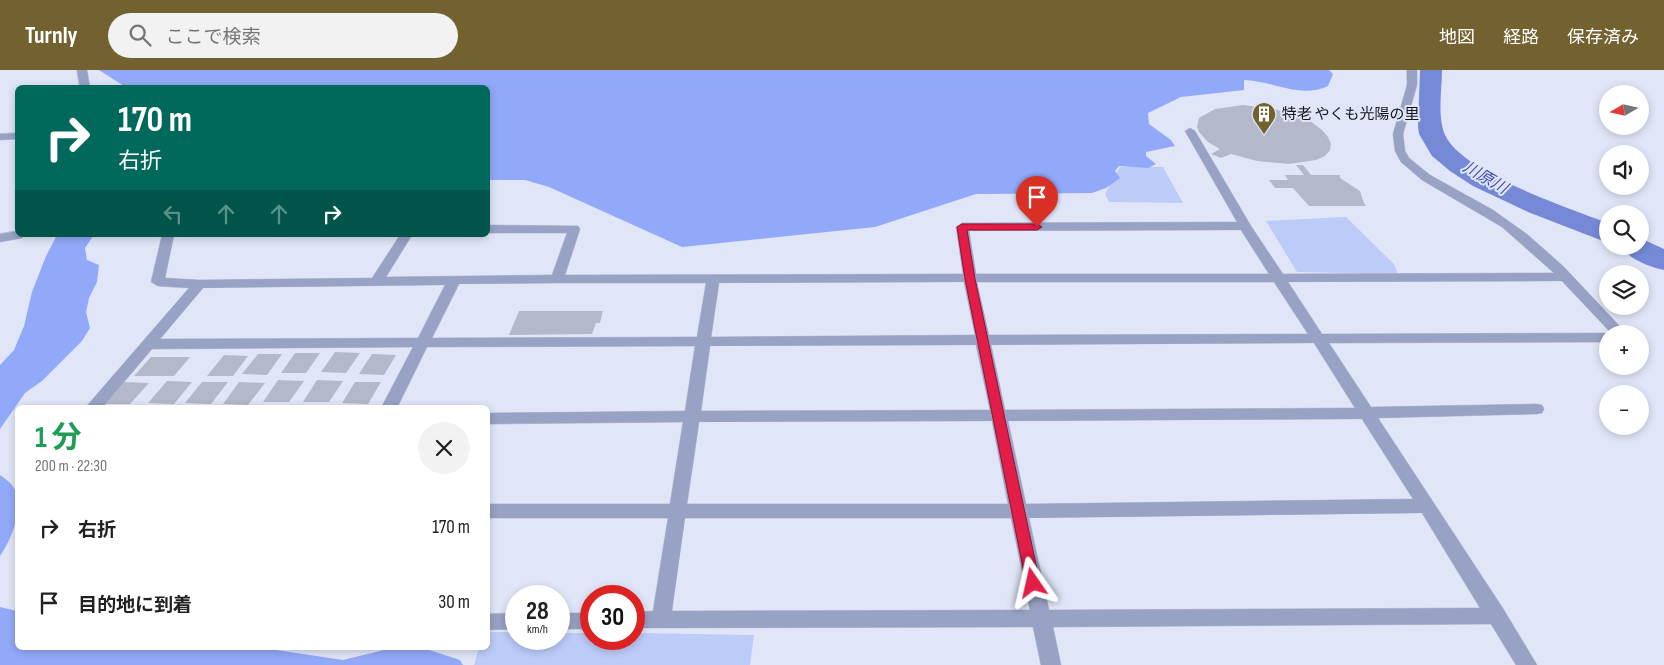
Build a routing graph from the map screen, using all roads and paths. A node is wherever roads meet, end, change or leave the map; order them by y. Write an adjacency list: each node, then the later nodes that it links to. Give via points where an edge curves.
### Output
1 (82, 70): 3 (street)
2 (1412, 70): 13 (street, via 1412,86 1400,122 1399,148 1403,158 1425,176 1492,214 1525,239)
3 (84, 85)
4 (1190, 131): 7 (street)
5 (15, 136): 6 (street)
6 (0, 137)
7 (1244, 226): 14 (street); 17 (street, via 962,227)
8 (490, 229): 15 (street, via 574,229)
9 (15, 236): 12 (street)
10 (168, 237): 20 (street, via 158,282)
11 (405, 237): 19 (street)
12 (0, 238)
13 (1563, 277): 14 (street); 21 (street)
14 (1278, 278): 17 (street); 23 (street)
15 (557, 279): 16 (street); 18 (street)
16 (713, 279): 17 (street); 26 (street)
17 (970, 279): 24 (street)
18 (454, 281): 19 (street); 25 (street)
19 (376, 282): 20 (street)
20 (199, 284): 27 (street)
21 (1611, 325)
22 (1599, 337): 23 (street)
23 (1316, 338): 24 (street); 31 (street)
24 (983, 341): 26 (street); 32 (street)
25 (422, 342): 26 (street); 27 (street); 29 (street)
26 (702, 342): 34 (street)
27 (147, 344): 28 (street)
28 (96, 405)
29 (390, 405)
30 (1536, 409): 31 (street)
31 (1367, 413): 32 (street); 35 (street)
32 (999, 415): 34 (street); 38 (street)
33 (490, 418): 34 (street)
34 (691, 418): 36 (street)
35 (1427, 506): 38 (street); 39 (street)
36 (676, 510): 37 (street); 38 (street); 42 (street)
37 (490, 511)
38 (1018, 511): 40 (street)
39 (1497, 616): 40 (street); 46 (street)
40 (1040, 618): 42 (street); 45 (street)
41 (645, 620): 42 (street)
42 (661, 620)
43 (505, 621): 44 (street)
44 (490, 622)
45 (1051, 665)
46 (1527, 665)

